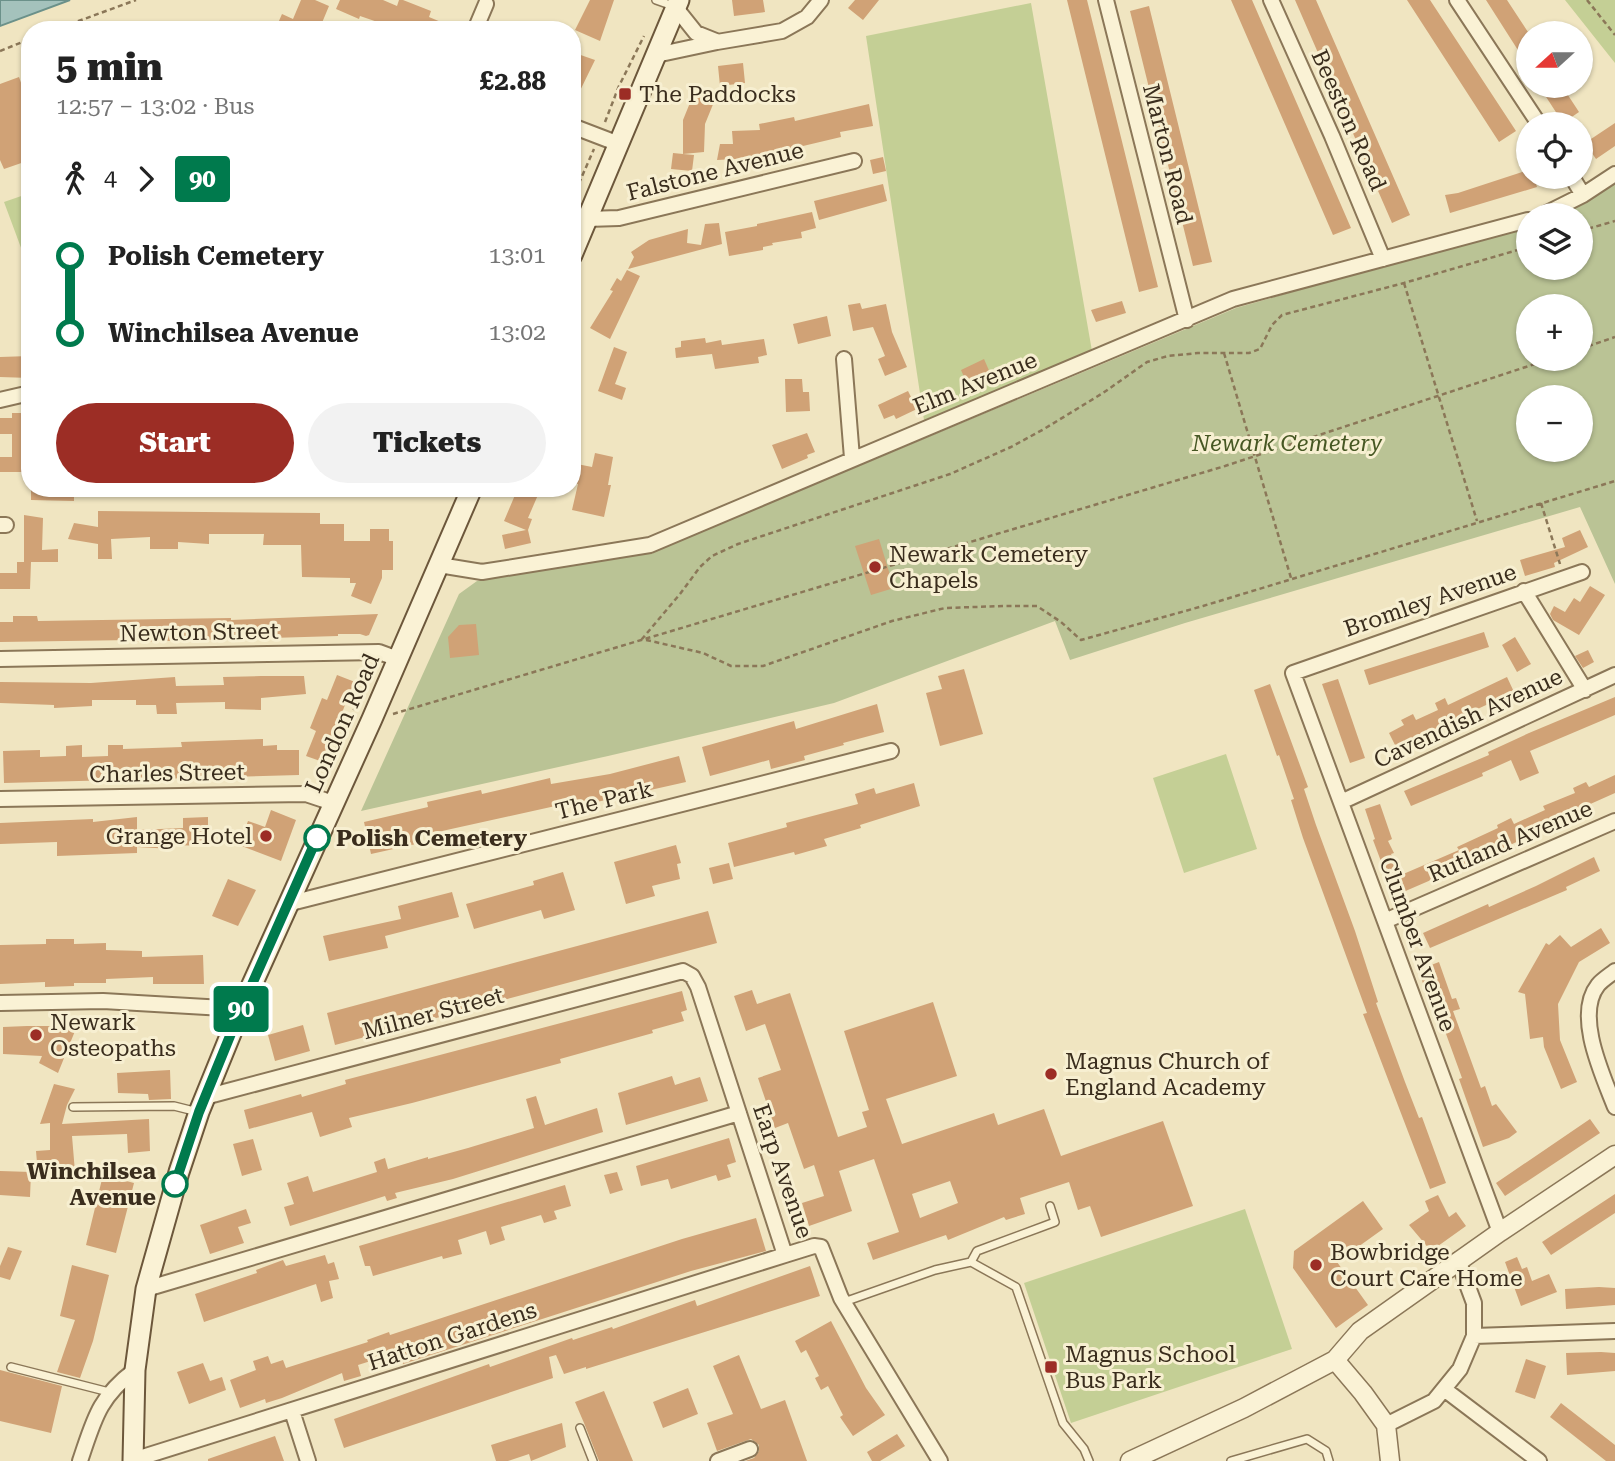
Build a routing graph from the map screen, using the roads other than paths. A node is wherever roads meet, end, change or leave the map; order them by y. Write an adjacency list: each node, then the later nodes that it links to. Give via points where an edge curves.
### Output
1 (656, 0): 7 (lane)
2 (821, 0): 9 (street, via 807,18 782,31)
3 (1106, 0): 23 (street, Marton Road)
4 (1271, 0): 22 (street, Beeston Road)
5 (1457, 0): 11 (street)
6 (486, 4): 8 (street)
7 (678, 4): 9 (street, via 696,33); 10 (main road)
8 (479, 21)
9 (717, 41): 10 (street)
10 (656, 55): 13 (main road)
11 (1531, 112)
12 (581, 129): 13 (street)
13 (619, 144): 19 (main road)
14 (854, 161): 19 (street, Falstone Avenue, via 619,218)
15 (1615, 174): 17 (street)
16 (1579, 189): 17 (street)
17 (1583, 195): 18 (street)
18 (1567, 203)
19 (587, 219): 21 (main road)
20 (1516, 223): 22 (street, Elm Avenue)
21 (581, 233)
22 (1383, 259): 23 (street, Elm Avenue, via 1233,299)
23 (1186, 320): 27 (street, Elm Avenue)
24 (844, 359): 27 (street)
25 (21, 395): 26 (street)
26 (0, 400)
27 (852, 458): 29 (street, Elm Avenue, via 650,545 482,572)
28 (468, 497): 29 (main road, London Road)
29 (439, 565): 33 (main road, London Road)
30 (1582, 572): 31 (street, Bromley Avenue)
31 (1524, 591): 34 (street, Bromley Avenue); 36 (street)
32 (0, 659): 33 (street, Newton Street, via 379,652)
33 (398, 659): 40 (main road, London Road)
34 (1293, 673): 39 (street, Clumber Avenue)
35 (1615, 675): 36 (street, Cavendish Avenue)
36 (1585, 690): 39 (street, Cavendish Avenue)
37 (891, 751): 42 (street, The Park)
38 (0, 799): 40 (street, Charles Street, via 306,794)
39 (1341, 802): 43 (street, Clumber Avenue)
40 (333, 803): 42 (main road, London Road)
41 (1615, 821): 43 (street, Rutland Avenue)
42 (287, 904): 47 (main road, London Road)
43 (1385, 921): 54 (street, Clumber Avenue)
44 (1615, 971): 50 (street, via 1597,985 1588,1020)
45 (673, 972): 48 (street, Milner Street); 51 (street, Earp Avenue, via 692,976 698,987)
46 (0, 1003): 47 (street, via 103,1001)
47 (241, 1009): 48 (main road, London Road)
48 (202, 1105): 49 (lane); 58 (main road, London Road)
49 (73, 1107)
50 (1615, 1107)
51 (739, 1113): 55 (street, Earp Avenue); 58 (street)
52 (1615, 1155): 54 (street)
53 (1050, 1206): 57 (lane, via 1055,1222 977,1251)
54 (1500, 1232): 56 (street)
55 (785, 1255): 59 (street, Earp Avenue, via 821,1247); 67 (street, Hatton Gardens)
56 (1458, 1261): 61 (street, via 1474,1303); 62 (street, via 1360,1331)
57 (971, 1262): 59 (lane); 77 (lane, via 1016,1287 1063,1423)
58 (146, 1289): 64 (main road, London Road)
59 (843, 1303): 76 (street, Earp Avenue)
60 (1615, 1331): 61 (street)
61 (1474, 1336): 65 (street, via 1460,1369)
62 (1335, 1360): 68 (street); 78 (street)
63 (11, 1367): 66 (lane)
64 (135, 1370): 66 (street); 72 (main road, London Road)
65 (1444, 1389): 68 (street, via 1434,1401); 82 (street)
66 (109, 1392): 71 (street, via 97,1410)
67 (292, 1411): 72 (street, Hatton Gardens); 73 (street)
68 (1386, 1425): 81 (street)
69 (580, 1428): 74 (lane)
70 (750, 1449): 75 (street)
71 (80, 1461)
72 (133, 1461)
73 (308, 1461)
74 (593, 1461)
75 (718, 1461)
76 (940, 1461)
77 (1089, 1461)
78 (1130, 1461)
79 (1231, 1461): 80 (lane, via 1307,1439 1326,1451)
80 (1329, 1461)
81 (1390, 1461)
82 (1539, 1461)

